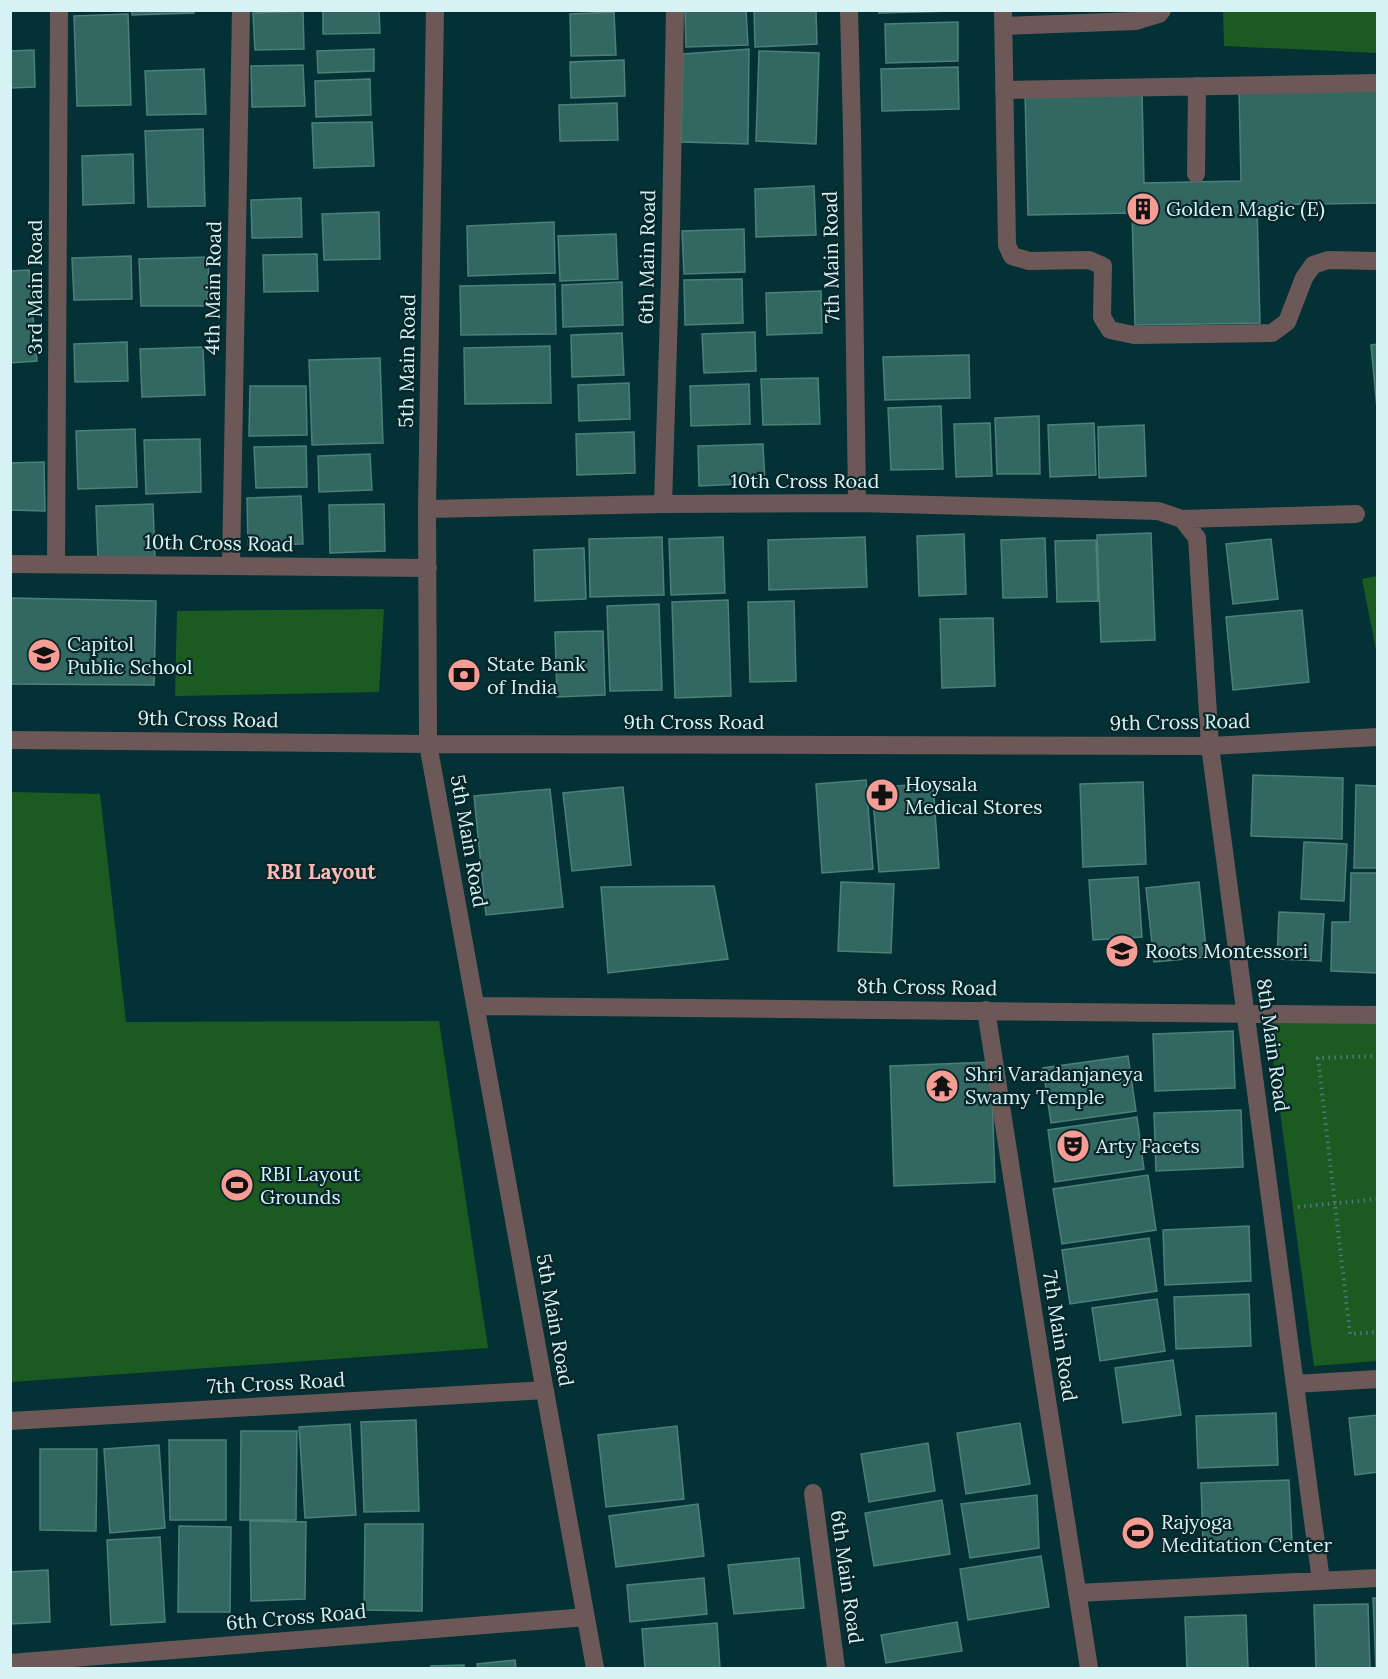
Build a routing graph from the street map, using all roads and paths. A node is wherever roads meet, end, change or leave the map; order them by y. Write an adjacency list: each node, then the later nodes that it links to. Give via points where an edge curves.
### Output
1 (59, 10): 19 (street, 3rd Main Road)
2 (241, 10): 20 (street, 4th Main Road)
3 (435, 10): 15 (street, 5th Main Road)
4 (675, 10): 14 (street, 6th Main Road)
5 (849, 10): 13 (street, 7th Main Road)
6 (1162, 10): 7 (street, via 1136,21)
7 (1003, 18): 10 (street)
8 (1377, 83): 9 (street)
9 (1197, 86): 10 (street); 11 (street)
10 (1004, 90): 12 (street, via 1007,245 1012,256 1029,261 1089,260 1103,266 1102,317 1110,330 1134,335 1272,333 1287,322 1313,265 1328,260)
11 (1196, 174)
12 (1377, 261)
13 (857, 503): 14 (street, 10th Cross Road); 17 (street, 10th Cross Road, via 1158,511)
14 (663, 504): 15 (street, 10th Cross Road)
15 (428, 509): 21 (street, 5th Main Road)
16 (1356, 514): 17 (street, 10th Cross Road)
17 (1182, 519): 25 (street, 8th Main Road, via 1197,538)
18 (10, 564): 19 (street, 10th Cross Road)
19 (56, 564): 20 (street, 10th Cross Road)
20 (231, 566): 21 (street, 10th Cross Road)
21 (428, 568): 24 (street, 5th Main Road)
22 (1377, 736): 25 (street, 9th Cross Road)
23 (10, 740): 24 (street, 9th Cross Road)
24 (428, 744): 25 (street, 9th Cross Road); 26 (street, 5th Main Road)
25 (1210, 746): 28 (street, 8th Main Road)
26 (476, 1006): 27 (street, 8th Cross Road); 37 (street, 5th Main Road)
27 (986, 1010): 28 (street, 8th Cross Road); 42 (street, 7th Main Road)
28 (1246, 1013): 29 (street, 8th Cross Road); 33 (street, 8th Main Road)
29 (1377, 1015)
30 (1377, 1056): 32 (path, via 1318,1058)
31 (1377, 1199): 32 (path)
32 (1334, 1203): 33 (path); 34 (path, via 1350,1334)
33 (1272, 1209): 36 (street, 8th Main Road)
34 (1377, 1332)
35 (1377, 1379): 36 (street)
36 (1295, 1384): 41 (street, 8th Main Road)
37 (545, 1390): 38 (street, 7th Cross Road); 43 (street, 5th Main Road)
38 (10, 1421)
39 (813, 1492): 46 (street, 6th Main Road)
40 (1377, 1578): 41 (street)
41 (1321, 1581): 42 (street)
42 (1077, 1593): 47 (street, 7th Main Road)
43 (586, 1617): 44 (street, 6th Cross Road); 45 (street, 5th Main Road)
44 (10, 1663)
45 (595, 1668)
46 (836, 1668)
47 (1089, 1668)

